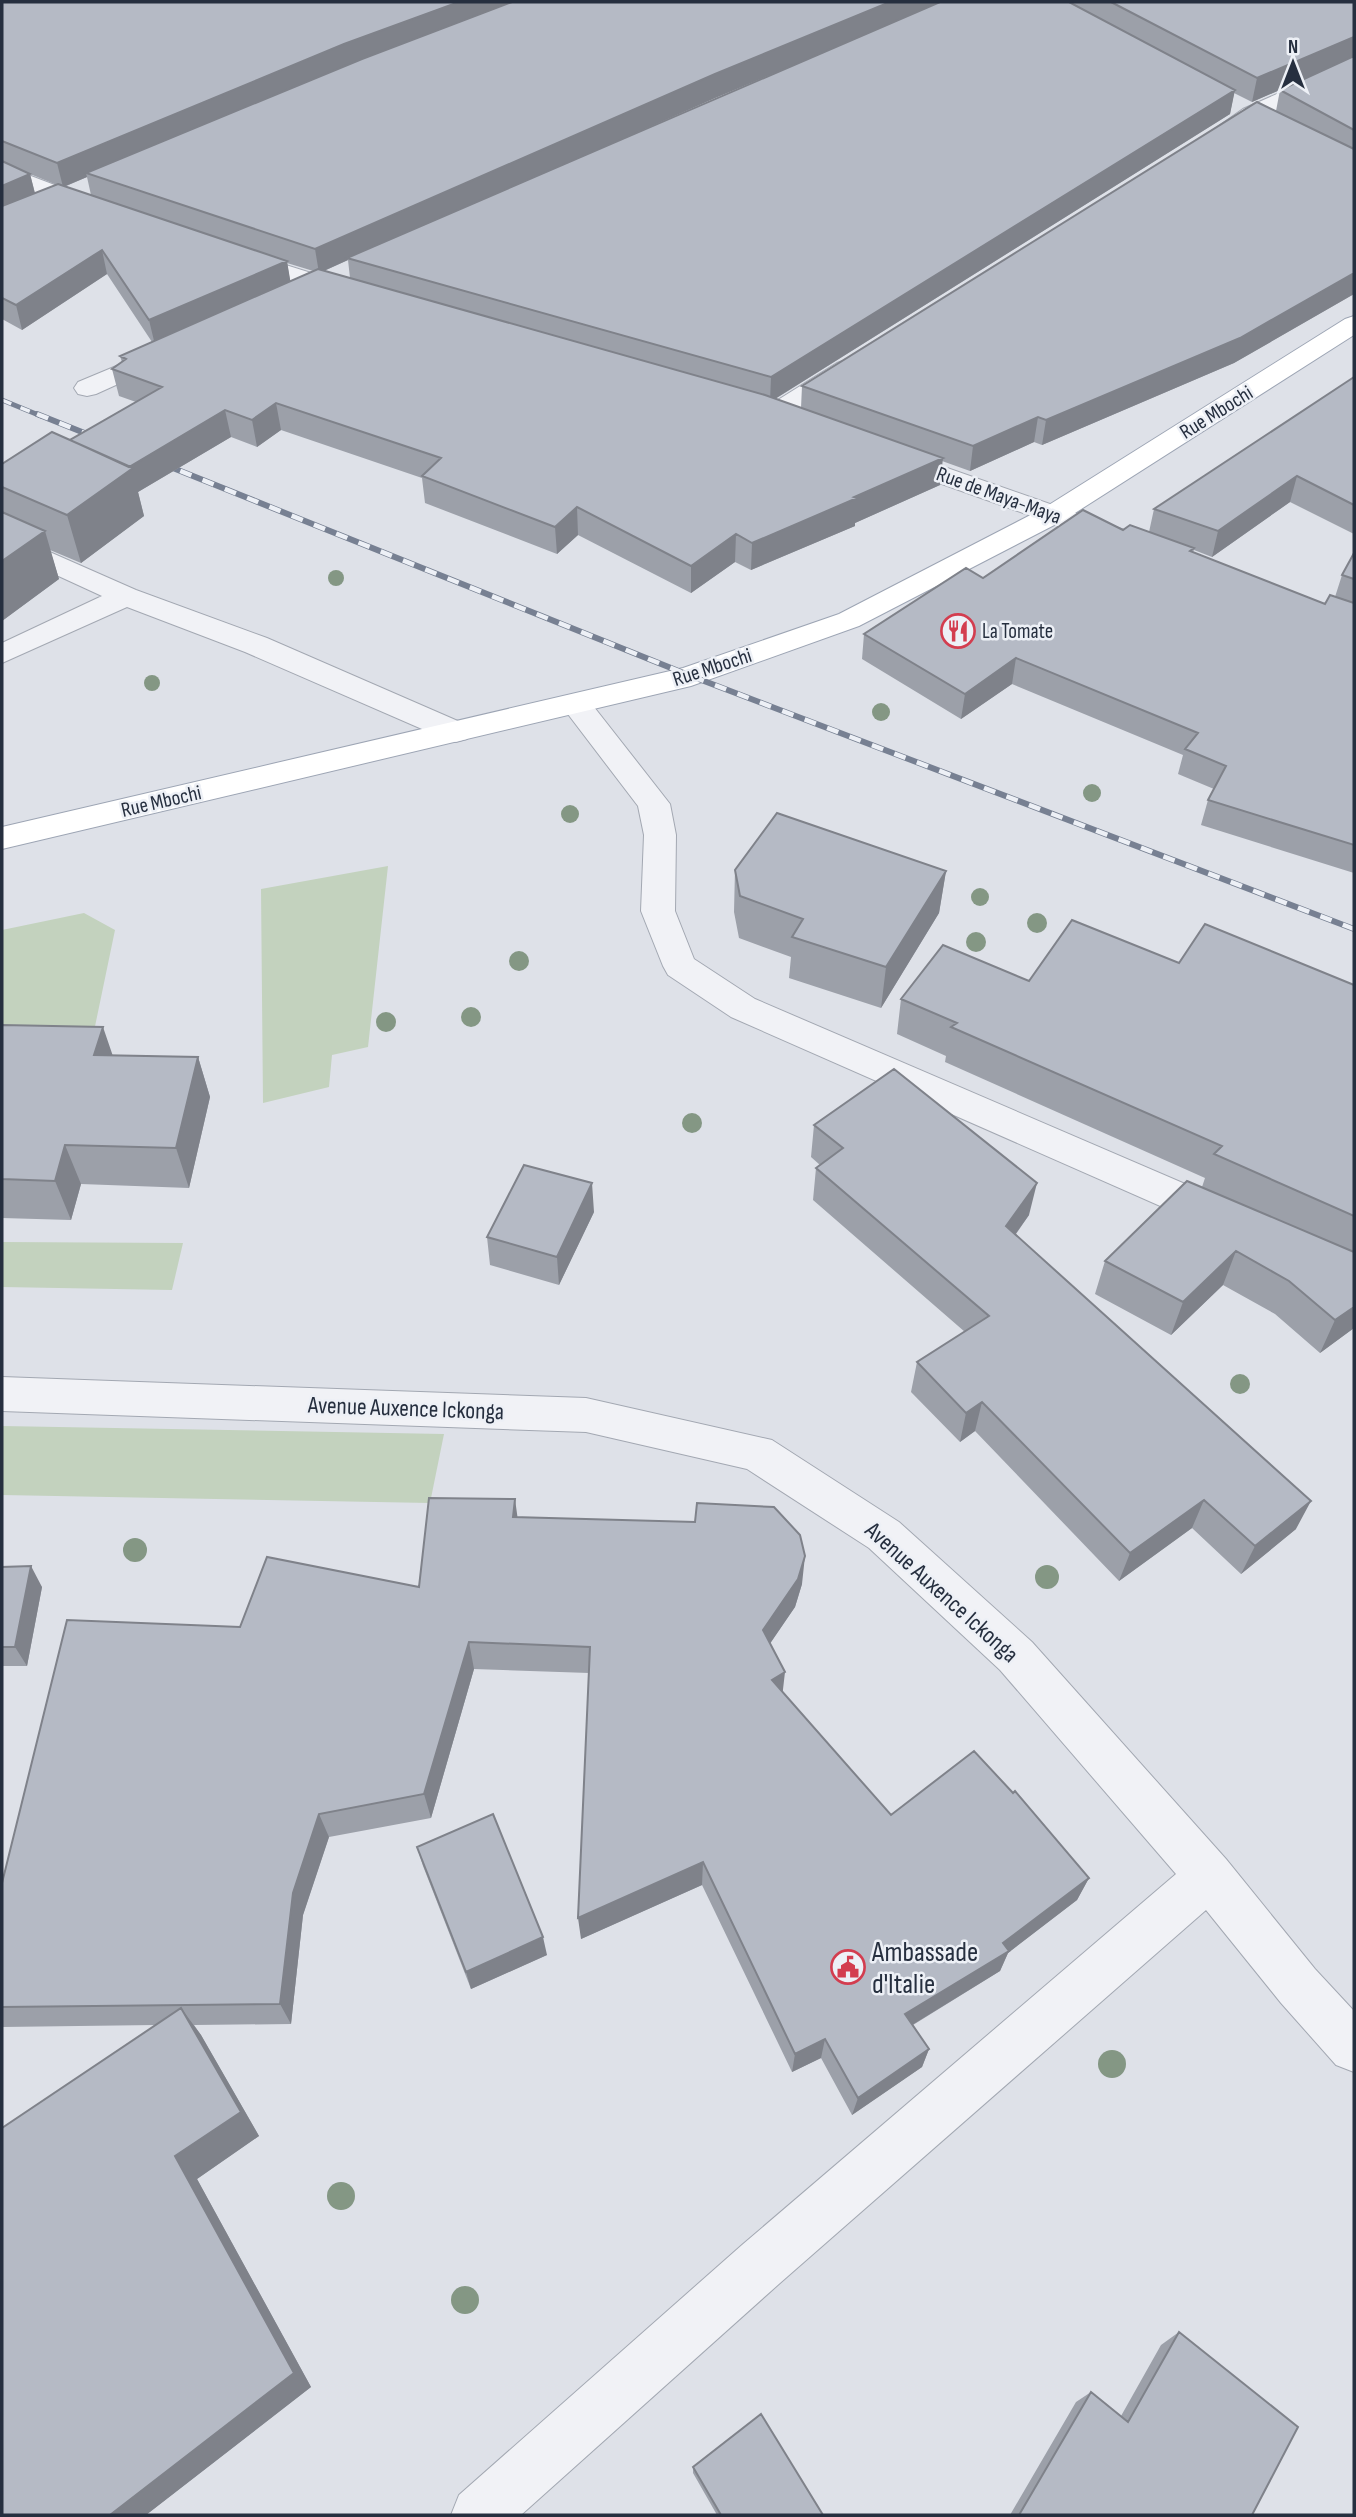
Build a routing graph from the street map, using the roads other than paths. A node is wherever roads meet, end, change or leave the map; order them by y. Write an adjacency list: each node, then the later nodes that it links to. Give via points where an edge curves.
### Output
1 (1354, 66): 3 (street)
2 (1228, 101): 3 (street)
3 (1251, 114): 4 (street); 5 (street)
4 (1274, 126)
5 (1205, 143)
6 (2, 172): 8 (street)
7 (88, 187): 8 (street)
8 (62, 198): 9 (street); 10 (street)
9 (38, 208)
10 (114, 215)
11 (218, 250): 13 (street)
12 (359, 268): 13 (street)
13 (321, 285): 14 (street); 15 (street)
14 (297, 296)
15 (375, 300)
16 (1354, 324): 24 (main road, Rue Mbochi)
17 (186, 345): 19 (street)
18 (867, 355): 21 (street)
19 (87, 388)
20 (747, 406): 21 (street)
21 (774, 414): 22 (street)
22 (799, 423)
23 (876, 450): 24 (street, Rue de Maya-Maya)
24 (1054, 514): 26 (street, Rue de Maya-Maya); 29 (main road, Rue Mbochi, via 849,620 691,677)
25 (2, 539): 27 (street)
26 (1145, 546)
27 (126, 596): 28 (street); 30 (street, via 256,645)
28 (2, 654)
29 (576, 705): 30 (main road, Rue Mbochi); 32 (street, via 654,804 660,835 658,911 680,965 743,1008)
30 (456, 732): 31 (main road, Rue Mbochi)
31 (2, 838)
32 (1252, 1229)
33 (2, 1394): 34 (street, Avenue Auxence Ickonga, via 586,1415 757,1453 884,1535 1016,1656)
34 (1209, 1876): 35 (street, Avenue Auxence Ickonga); 36 (street)
35 (1354, 2047)
36 (479, 2515)

